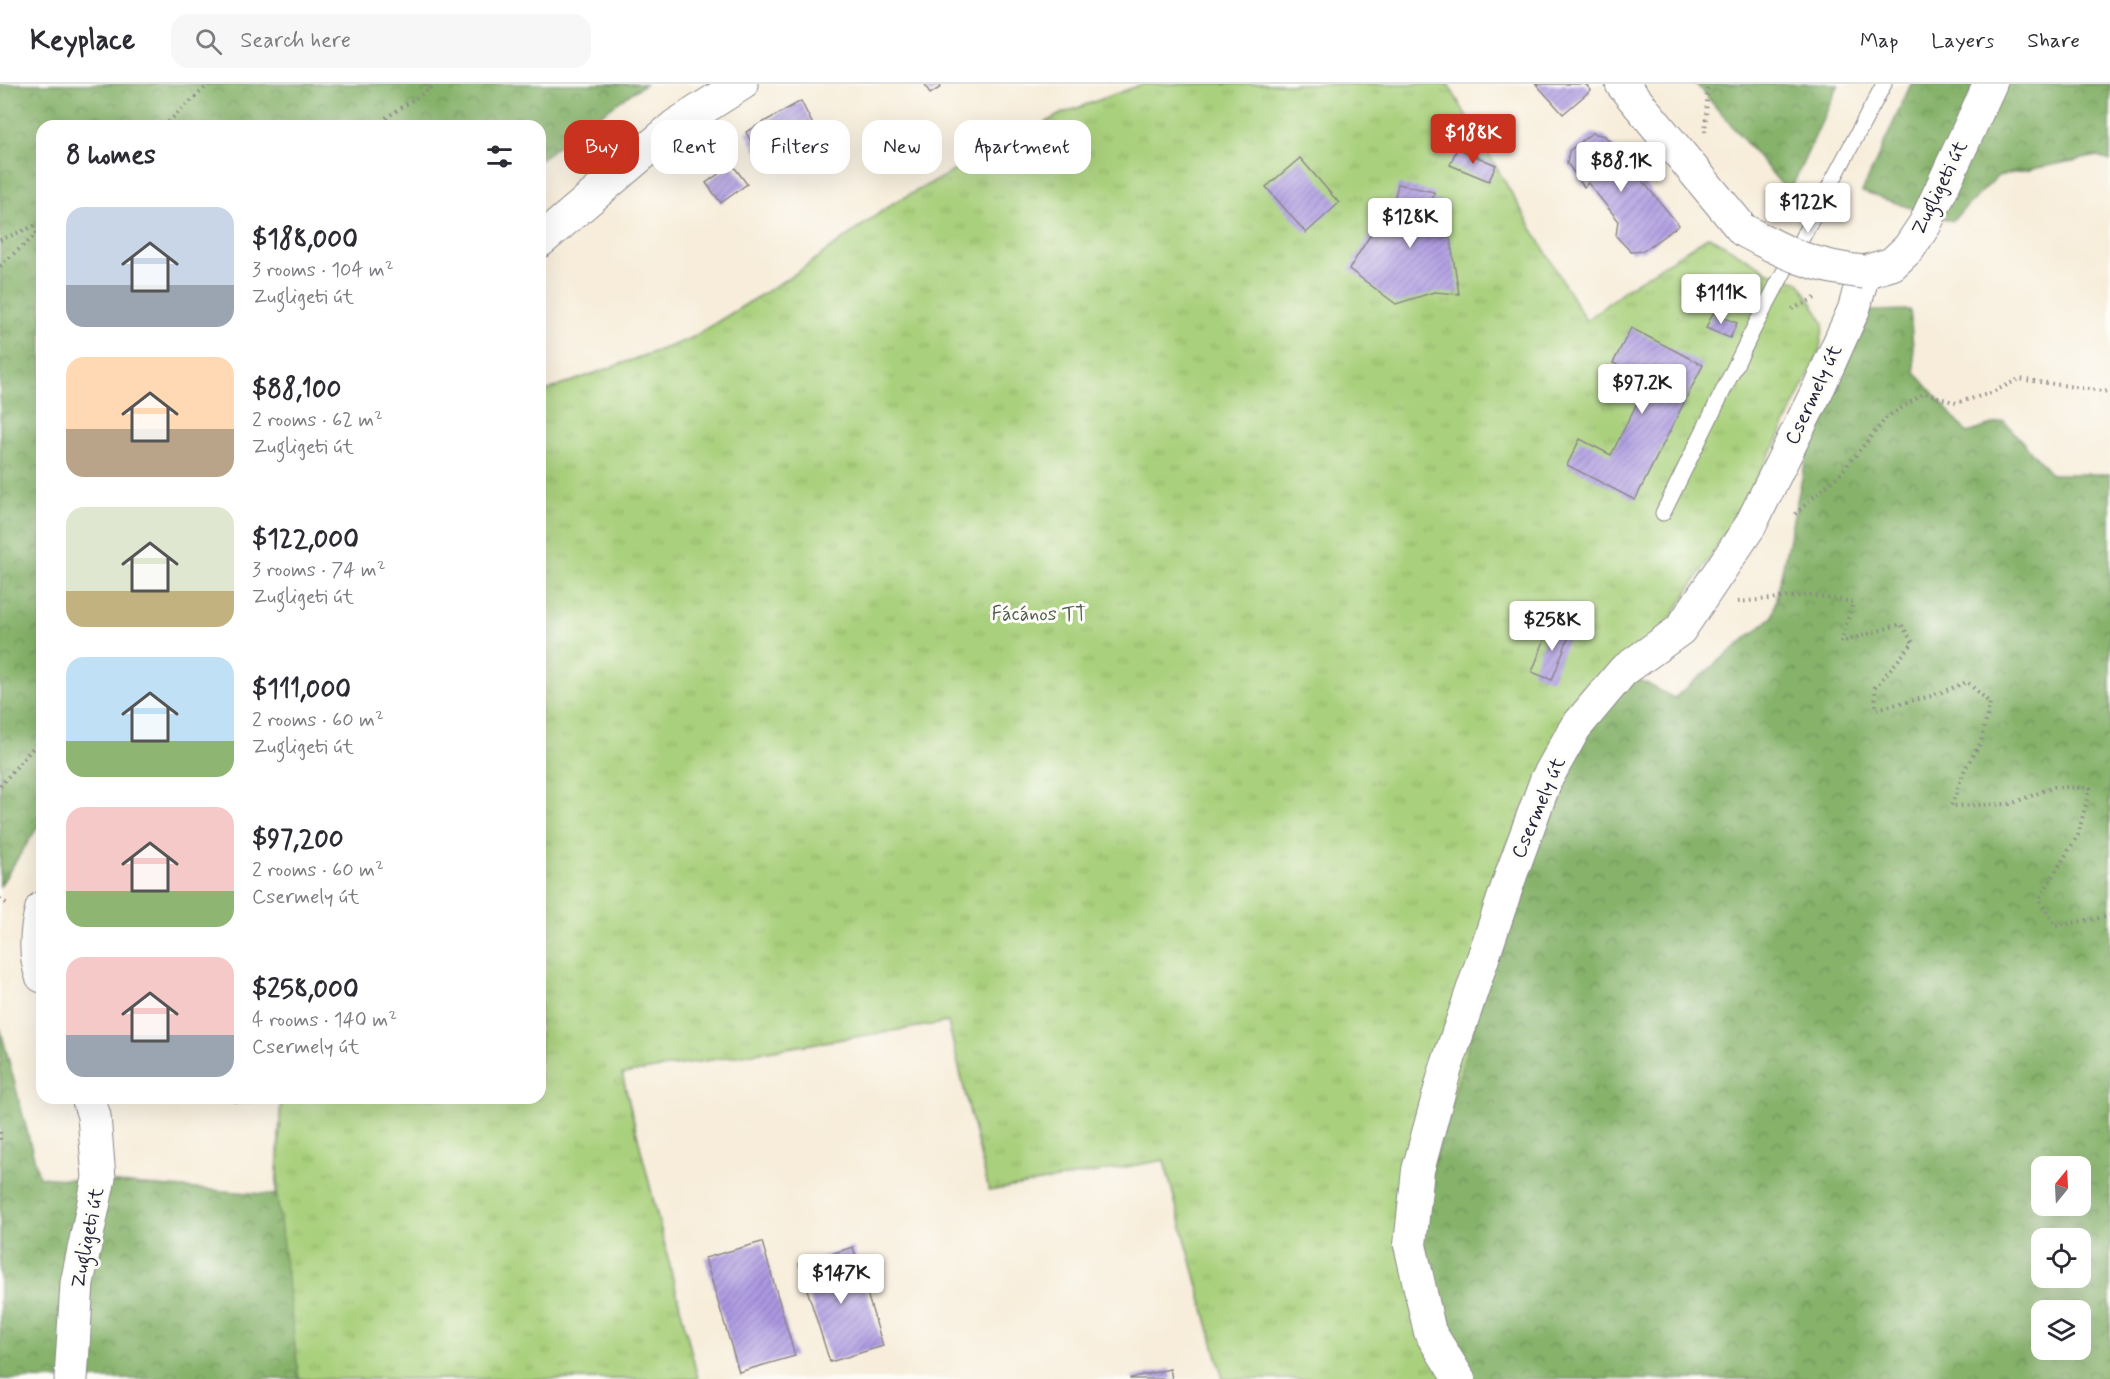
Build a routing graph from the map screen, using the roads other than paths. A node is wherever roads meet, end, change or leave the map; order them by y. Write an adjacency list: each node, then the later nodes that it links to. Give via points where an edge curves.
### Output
1 (741, 84): 5 (street, via 675,126)
2 (1622, 84): 6 (street, Zugligeti út, bridge, via 1743,230 1788,254 1829,269)
3 (1884, 84): 7 (lane, via 1754,328)
4 (1990, 84): 6 (street, Zugligeti út, via 1925,224 1909,248 1892,264)
5 (546, 236)
6 (1864, 272): 10 (street, Csermely út, via 1854,309 1819,387 1750,526 1680,630 1623,671 1575,728 1546,780 1516,862 1445,1071 1419,1170 1410,1245 1430,1332)
7 (1663, 513)
8 (90, 1104): 9 (street, Zugligeti út, via 99,1178 76,1283)
9 (71, 1379)
10 (1460, 1379)

